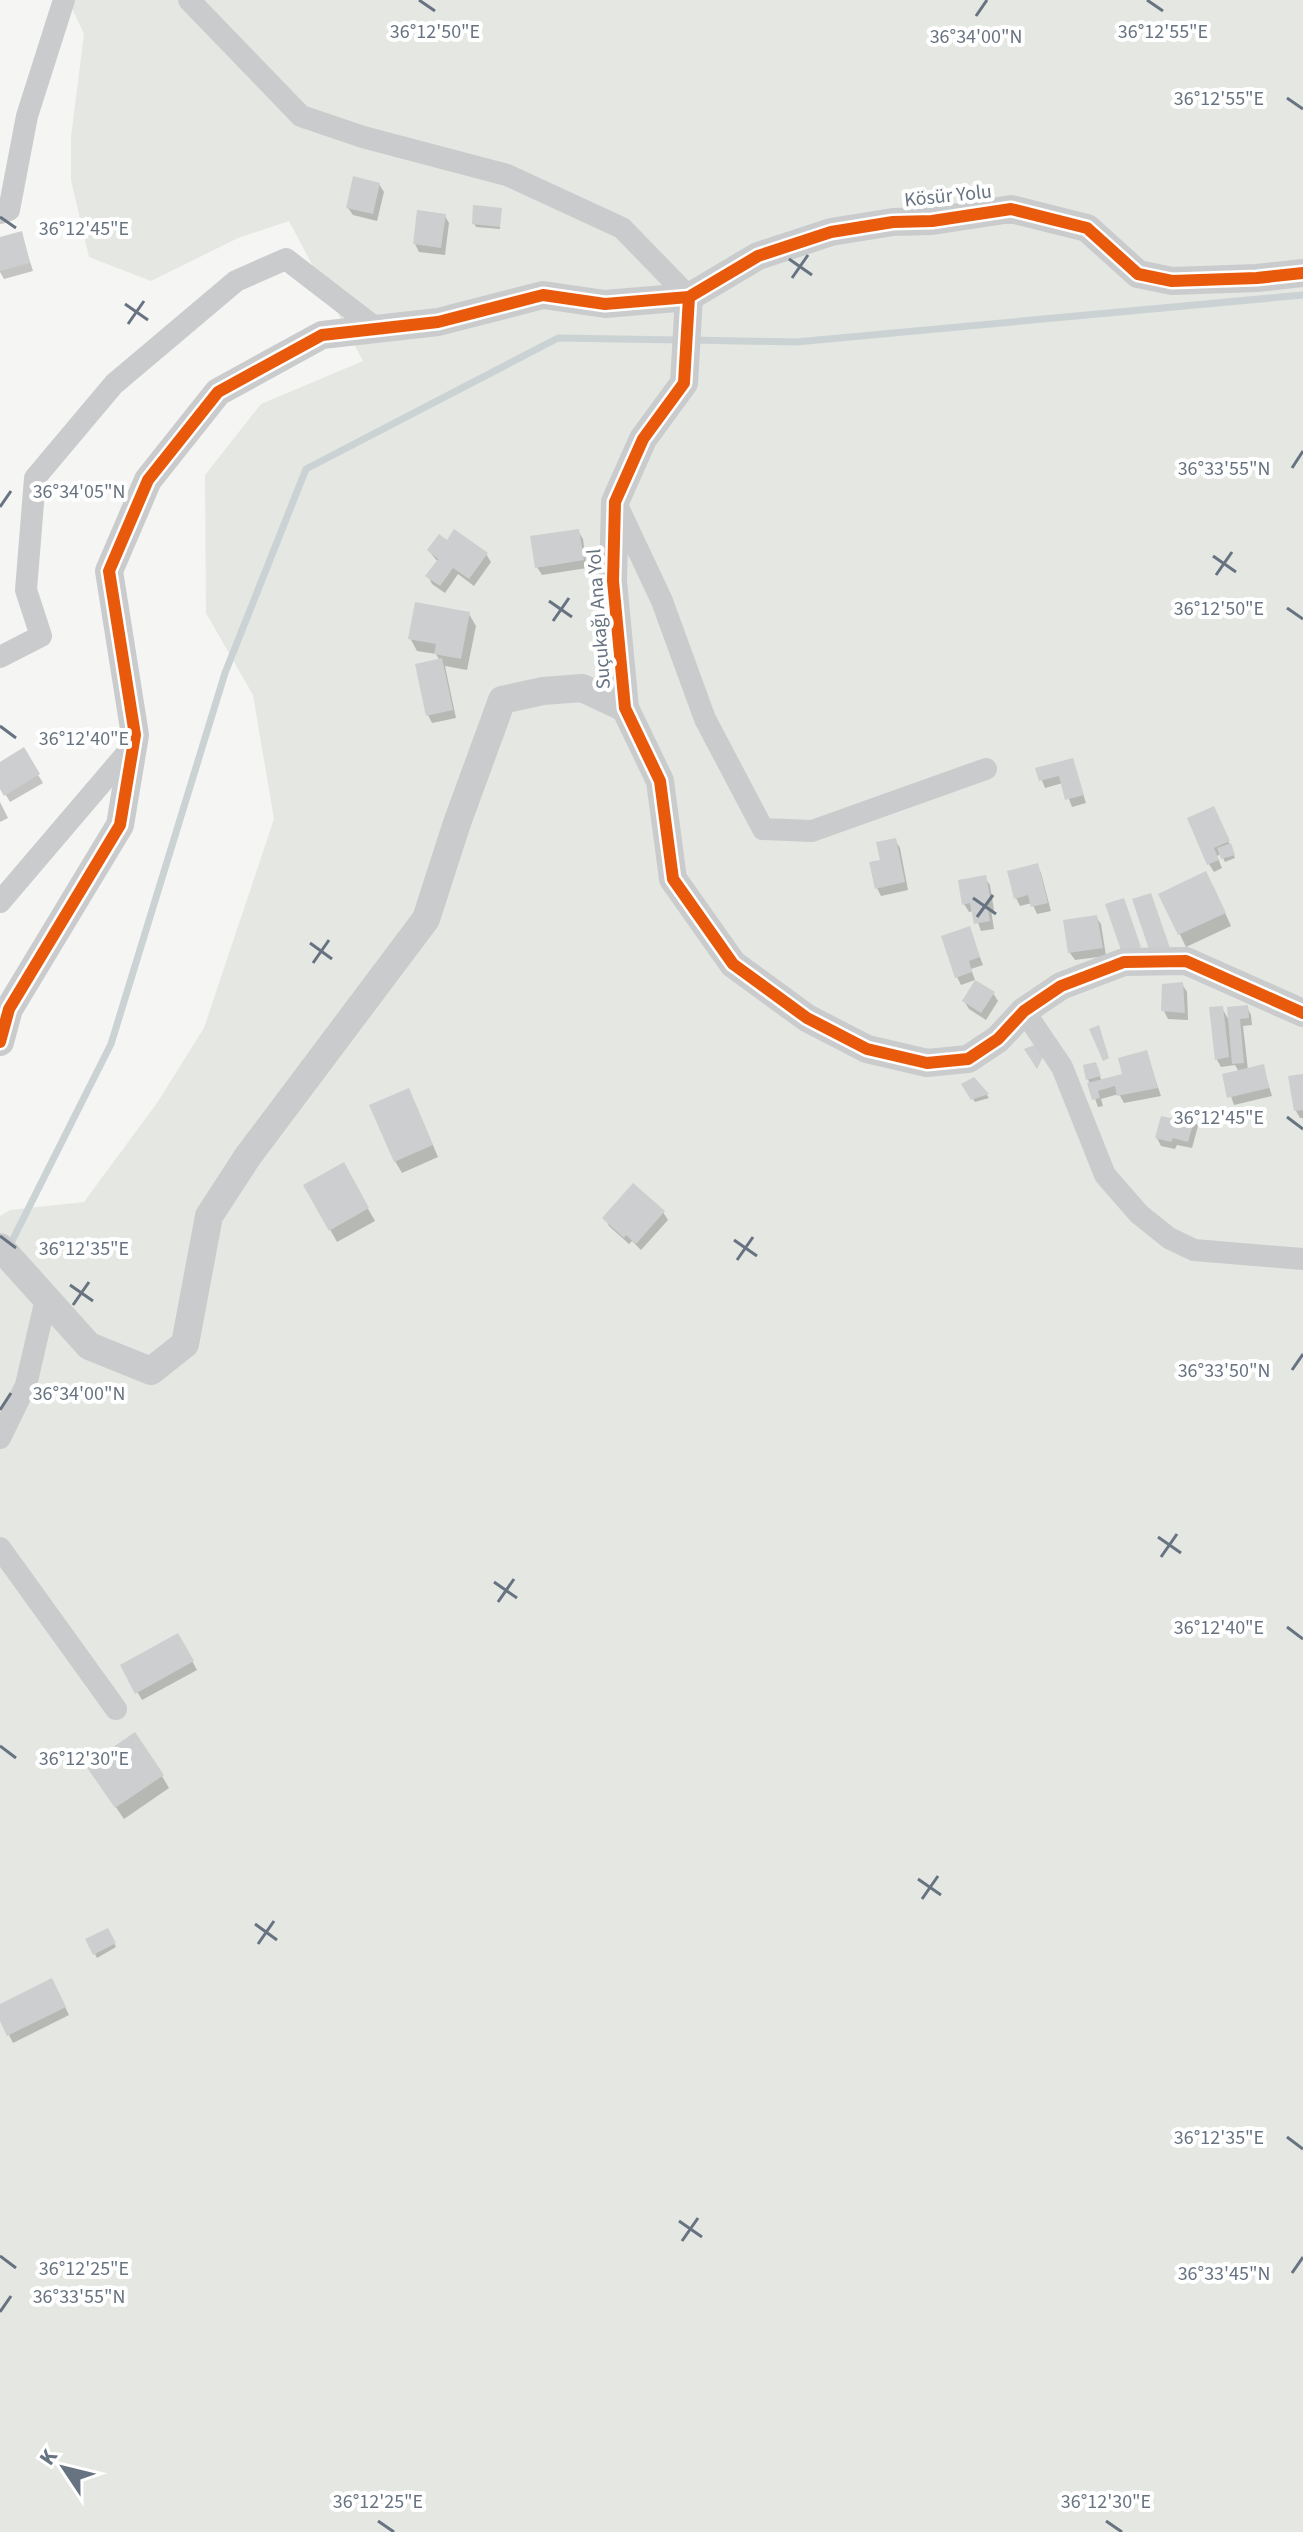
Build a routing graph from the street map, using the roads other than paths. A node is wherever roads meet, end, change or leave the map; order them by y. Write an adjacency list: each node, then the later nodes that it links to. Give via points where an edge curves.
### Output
1 (64, 0): 3 (street, via 27,116 9,210)
2 (189, 0): 5 (street, via 301,116 507,175 622,228)
3 (0, 213)
4 (1303, 273): 5 (street, Kösür Yolu, via 1172,281 1138,274 1087,228 1011,209 831,232 758,256)
5 (689, 297): 6 (street, via 605,304 543,295 438,322); 7 (street, Suçukağı Ana Yol, via 684,383 643,439)
6 (377, 329): 8 (street, via 286,259 236,281 114,384 35,478 26,590 41,636); 10 (street, via 322,335 218,392 148,480 109,571)
7 (615, 502): 9 (street, Suçukağı Ana Yol, via 613,581); 11 (street, via 662,601 705,719 763,829 812,831)
8 (0, 657)
9 (625, 708): 13 (street, Suçukağı Ana Yol, via 660,781 673,879 733,964 807,1018 867,1049 927,1063 968,1059 998,1039); 18 (street, via 582,688 502,700 426,919 209,1216 185,1344 151,1371 89,1346)
10 (133, 746): 12 (street); 15 (street, via 120,825 9,1009)
11 (986, 769)
12 (0, 902)
13 (1024, 1011): 14 (street, Suçukağı Ana Yol, via 1061,986 1124,962 1186,961); 17 (street, via 1062,1067 1105,1175 1139,1214 1194,1250)
14 (1303, 1013)
15 (0, 1042)
16 (0, 1247): 18 (street)
17 (1303, 1259)
18 (46, 1299): 19 (street, via 26,1385)
19 (0, 1438)
20 (0, 1548): 21 (street)
21 (116, 1709)

